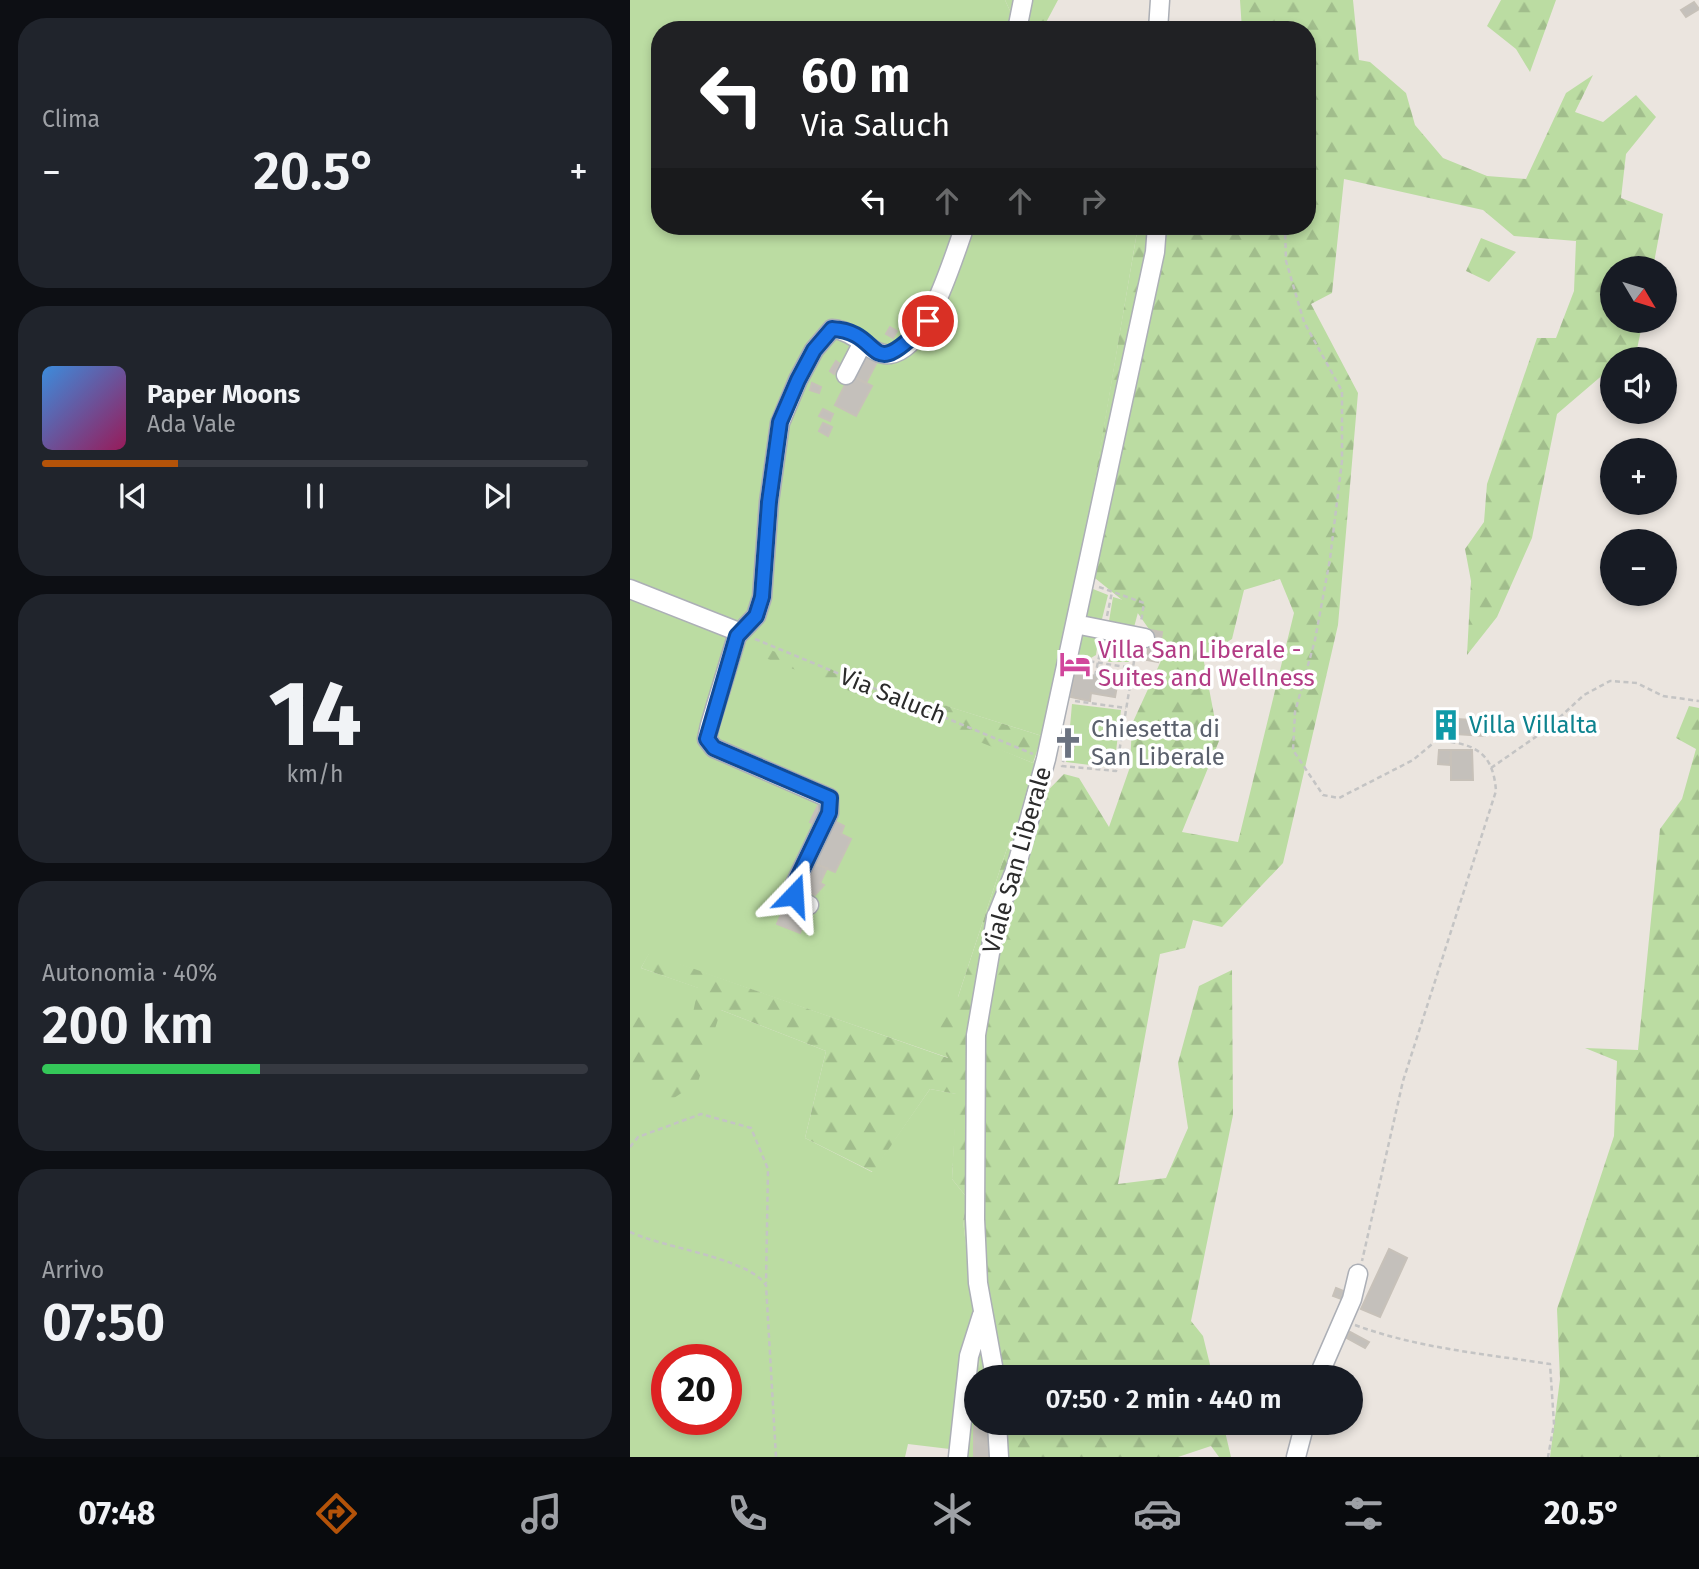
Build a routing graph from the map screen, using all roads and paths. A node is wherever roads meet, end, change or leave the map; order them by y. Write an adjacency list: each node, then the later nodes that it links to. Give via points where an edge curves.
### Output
1 (1023, 0): 3 (street)
2 (1160, 0): 4 (street)
3 (1019, 21)
4 (1159, 21)
5 (961, 235): 8 (street, via 928,321 890,355 877,353)
6 (1156, 235): 12 (street, Viale San Liberale)
7 (1285, 235): 22 (path, via 1286,261 1304,323 1342,391 1342,461 1330,559 1295,712 1293,750 1323,795 1339,798 1413,760 1437,740 1479,749)
8 (863, 342): 9 (street); 13 (street, via 846,329 832,329 814,350 780,422 762,597 756,616)
9 (846, 375)
10 (1093, 585): 14 (path, via 1144,603)
11 (630, 589): 13 (street)
12 (1075, 624): 14 (street); 21 (street, Viale San Liberale)
13 (739, 632): 21 (path, Via Saluch); 23 (street, via 707,739 714,748 830,798 829,813 793,888 798,900)
14 (1142, 637): 16 (path)
15 (1076, 659): 16 (path)
16 (1133, 668): 19 (path)
17 (1068, 700): 19 (path)
18 (1699, 701): 22 (path, via 1663,696 1637,683 1610,681 1584,695 1547,729)
19 (1126, 708): 20 (path, via 1116,771 1062,766)
20 (1066, 749)
21 (1046, 759): 28 (street, Viale San Liberale, via 1016,867 996,918 976,1035 975,1220)
22 (1491, 768): 26 (path, via 1496,791 1403,1081)
23 (809, 905)
24 (630, 1147): 27 (path, via 638,1137 701,1114 751,1128 768,1169)
25 (630, 1232): 27 (path, via 741,1265)
26 (1358, 1274): 29 (street)
27 (766, 1285): 34 (path)
28 (984, 1312): 30 (street, Viale San Liberale); 35 (street, via 969,1356)
29 (1343, 1320): 31 (street); 38 (path, via 1387,1337 1550,1364 1554,1424)
30 (993, 1365)
31 (1323, 1365)
32 (998, 1435): 36 (street)
33 (1302, 1435): 37 (street)
34 (776, 1457)
35 (958, 1457)
36 (999, 1457)
37 (1296, 1457)
38 (1548, 1457)

